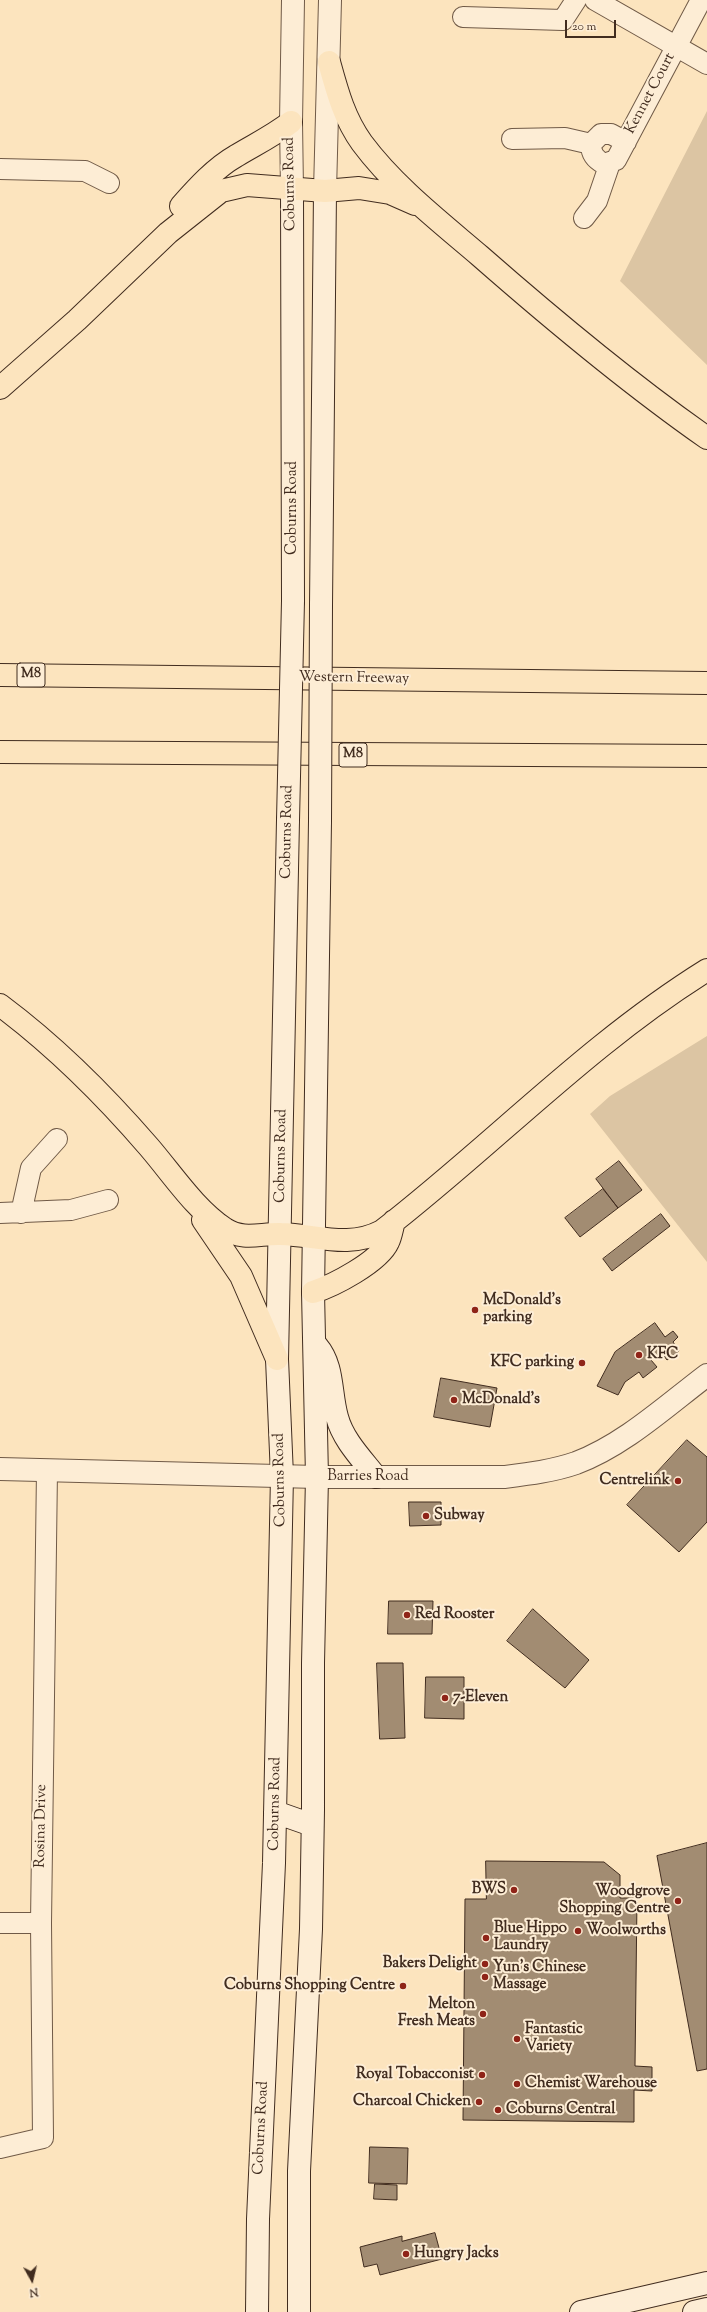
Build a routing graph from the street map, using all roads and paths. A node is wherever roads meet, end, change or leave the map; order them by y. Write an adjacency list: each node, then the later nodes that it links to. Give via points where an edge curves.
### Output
1 (293, 0): 10 (main road, Coburns Road)
2 (330, 0): 8 (main road, Coburns Road)
3 (576, 0): 6 (street, via 563,20)
4 (595, 0): 7 (street)
5 (701, 0): 7 (street, Kennet Court)
6 (463, 17)
7 (676, 46): 9 (street); 12 (street, Kennet Court)
8 (329, 62): 18 (main road, Coburns Road); 19 (highway, via 342,108 354,130 375,159)
9 (707, 64)
10 (290, 122): 17 (main road, Coburns Road); 21 (highway, via 265,141 235,156 222,166 174,213)
11 (512, 139): 13 (street, via 565,138)
12 (626, 142): 13 (street, Kennet Court, via 606,133 598,136); 14 (street, Kennet Court, via 616,160)
13 (591, 144): 14 (street, via 595,159 604,164)
14 (610, 163): 20 (street, Kennet Court, via 597,201)
15 (0, 169): 16 (street, via 85,171)
16 (109, 183)
17 (292, 190): 18 (highway); 21 (highway, via 247,185 221,191); 36 (main road, Coburns Road, bridge, via 293,601)
18 (325, 192): 19 (highway, via 374,189); 37 (main road, Coburns Road, bridge)
19 (425, 208): 23 (highway, via 627,380)
20 (584, 218)
21 (168, 233): 22 (highway, via 77,320)
22 (0, 388)
23 (707, 438)
24 (0, 675): 25 (highway, Western Freeway / M8)
25 (707, 683)
26 (0, 752): 27 (highway, M8)
27 (707, 756)
28 (707, 970): 35 (highway, via 644,1012 595,1050)
29 (0, 1005): 31 (highway, via 94,1088 149,1147)
30 (57, 1139): 34 (street, via 31,1168)
31 (181, 1187): 36 (highway, via 227,1230 250,1237); 40 (highway, via 241,1276)
32 (108, 1200): 34 (street, via 71,1210)
33 (0, 1213): 34 (street)
34 (21, 1214)
35 (394, 1221): 37 (highway, via 382,1231 361,1239 331,1241); 38 (highway, via 387,1244 367,1263 330,1287)
36 (280, 1234): 37 (highway); 40 (main road, Coburns Road)
37 (314, 1238): 38 (main road, Coburns Road)
38 (313, 1292): 39 (main road, Coburns Road)
39 (313, 1341): 45 (main road, via 323,1353 328,1366 337,1418 344,1434); 46 (main road, Coburns Road)
40 (277, 1359): 44 (main road, Coburns Road)
41 (707, 1375): 45 (main road, Barries Road, via 639,1429 576,1463 504,1477)
42 (0, 1469): 43 (main road, Barries Road)
43 (47, 1470): 44 (main road, Barries Road); 50 (street, Rosina Drive)
44 (282, 1476): 46 (main road, Barries Road); 47 (main road, Coburns Road)
45 (376, 1476): 46 (main road, Barries Road)
46 (317, 1478): 48 (main road, Coburns Road, via 312,1679)
47 (275, 1812): 48 (main road); 54 (main road, Coburns Road, via 258,2219)
48 (312, 1818): 55 (main road, Coburns Road, via 311,1929 299,2171)
49 (0, 1922): 50 (street)
50 (41, 1923): 51 (street, Rosina Drive, via 42,2138)
51 (0, 2148)
52 (707, 2283): 56 (main road)
53 (707, 2309): 57 (main road)
54 (257, 2312)
55 (299, 2312)
56 (581, 2312)
57 (694, 2312)

